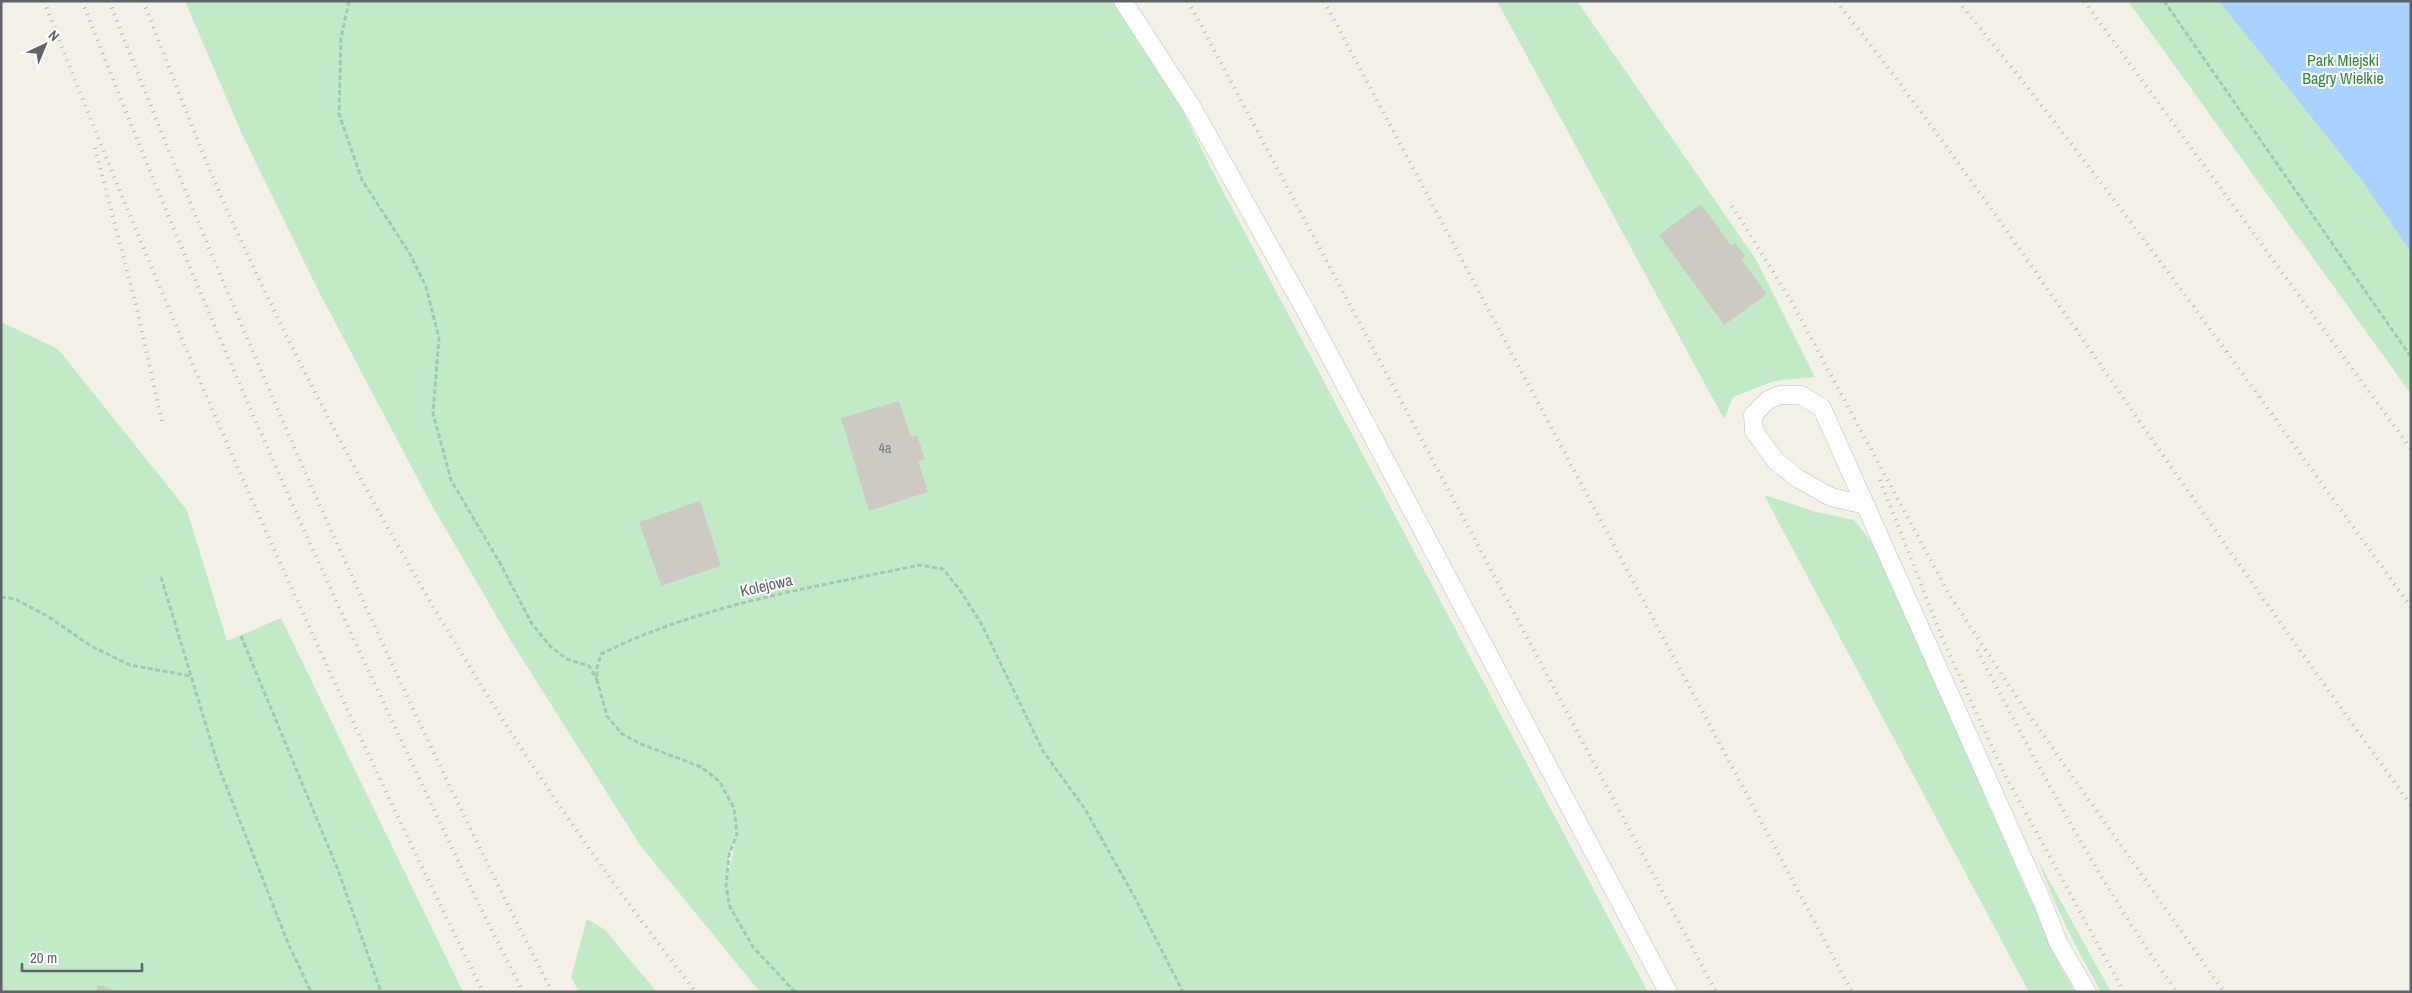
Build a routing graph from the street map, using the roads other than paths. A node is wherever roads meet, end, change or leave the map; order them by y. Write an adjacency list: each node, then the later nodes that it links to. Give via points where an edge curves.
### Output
1 (1123, 1): 3 (lane, via 1193,109 1308,315)
2 (1866, 504): 2 (lane, via 1822,408 1801,395 1780,395 1768,400 1753,415 1754,431 1775,460 1797,478 1831,497); 4 (lane, via 2058,942)
3 (1668, 992)
4 (2087, 992)

